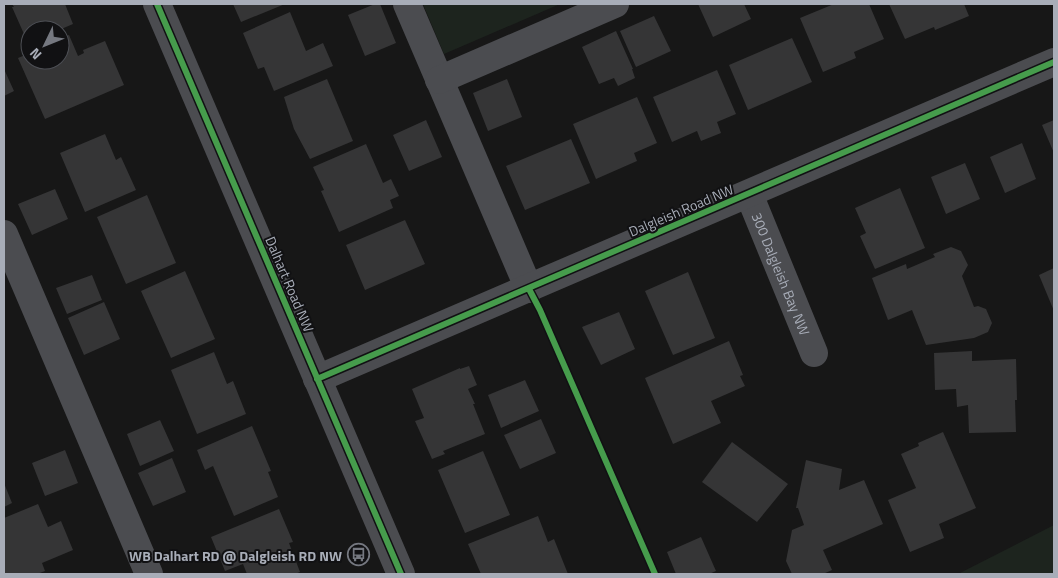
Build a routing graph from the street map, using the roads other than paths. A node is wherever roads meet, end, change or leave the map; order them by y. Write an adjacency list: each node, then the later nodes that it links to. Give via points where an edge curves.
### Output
1 (157, 4): 10 (street, Dalhart Road NW)
2 (407, 4): 5 (street)
3 (615, 4): 5 (street)
4 (1054, 62): 6 (street, Dalgleish Road NW)
5 (439, 80): 8 (street)
6 (749, 194): 8 (street, Dalgleish Road NW); 9 (street, 300 Dalgleish Bay NW)
7 (4, 234): 11 (street)
8 (528, 289): 10 (street, Dalgleish Road NW)
9 (814, 353)
10 (317, 379): 12 (street, Dalhart Road NW)
11 (149, 574)
12 (401, 574)

